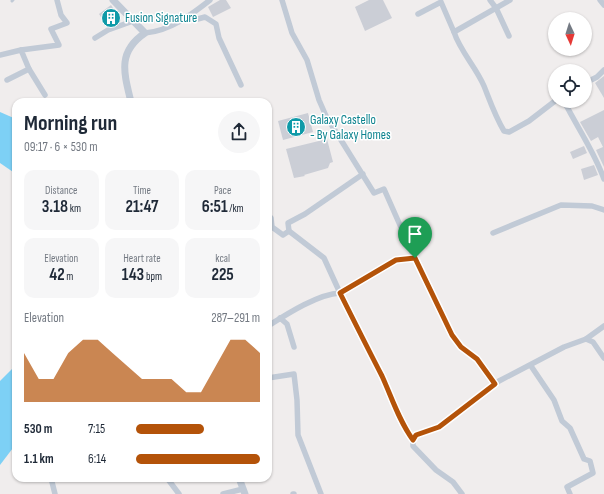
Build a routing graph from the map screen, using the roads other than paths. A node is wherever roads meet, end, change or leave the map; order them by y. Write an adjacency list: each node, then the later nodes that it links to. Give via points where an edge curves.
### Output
1 (58, 0): 19 (street, via 61,15 67,23 51,29 59,45)
2 (113, 0): 14 (street)
3 (210, 0): 9 (street)
4 (282, 0): 30 (street, via 292,33 307,60 326,116)
5 (490, 0): 11 (street)
6 (510, 0): 11 (street)
7 (600, 0): 10 (street)
8 (441, 1): 12 (street); 15 (street)
9 (202, 2): 13 (street)
10 (604, 5)
11 (496, 8): 15 (street); 17 (street)
12 (418, 14)
13 (188, 16): 16 (street, via 157,32); 25 (street, via 194,20 205,17 216,24 219,38)
14 (133, 21): 16 (street); 18 (street)
15 (454, 32): 28 (street, via 484,86 504,131 509,132 529,121)
16 (145, 33): 27 (street, via 135,40 125,56 125,79)
17 (509, 36)
18 (95, 38)
19 (21, 50): 20 (street); 21 (street)
20 (0, 55)
21 (29, 70): 23 (street); 26 (street)
22 (604, 70): 24 (street)
23 (7, 80)
24 (592, 80)
25 (241, 86)
26 (45, 95)
27 (130, 98)
28 (548, 106)
29 (568, 108): 31 (street, via 589,145)
30 (363, 174): 34 (street, via 288,223); 36 (street, via 374,193 384,189)
31 (604, 179)
32 (604, 210): 35 (street, via 592,206 561,205)
33 (272, 227): 34 (street, via 283,235)
34 (288, 230): 37 (street, via 324,258)
35 (493, 233)
36 (415, 258): 37 (street, via 396,260); 46 (street, via 452,335 461,347 477,359)
37 (340, 293): 38 (street, via 321,298); 47 (street, via 397,413)
38 (280, 318): 39 (street); 42 (street, via 287,324)
39 (272, 323)
40 (604, 326): 41 (street)
41 (586, 339): 43 (street, via 594,342); 44 (street, via 564,347)
42 (294, 346)
43 (604, 358)
44 (531, 366): 46 (street); 57 (street, via 554,400 562,421 570,428 584,459 590,461 593,473 567,487)
45 (272, 377): 55 (street, via 294,374 298,435)
46 (495, 384): 47 (street, via 439,427 416,435)
47 (413, 440): 56 (street, via 413,446 436,470 453,482)
48 (52, 482): 52 (street)
49 (170, 482): 53 (street)
50 (240, 482): 51 (street)
51 (244, 492): 54 (street)
52 (55, 494)
53 (179, 494)
54 (224, 494)
55 (321, 494)
56 (462, 494)
57 (570, 494)

